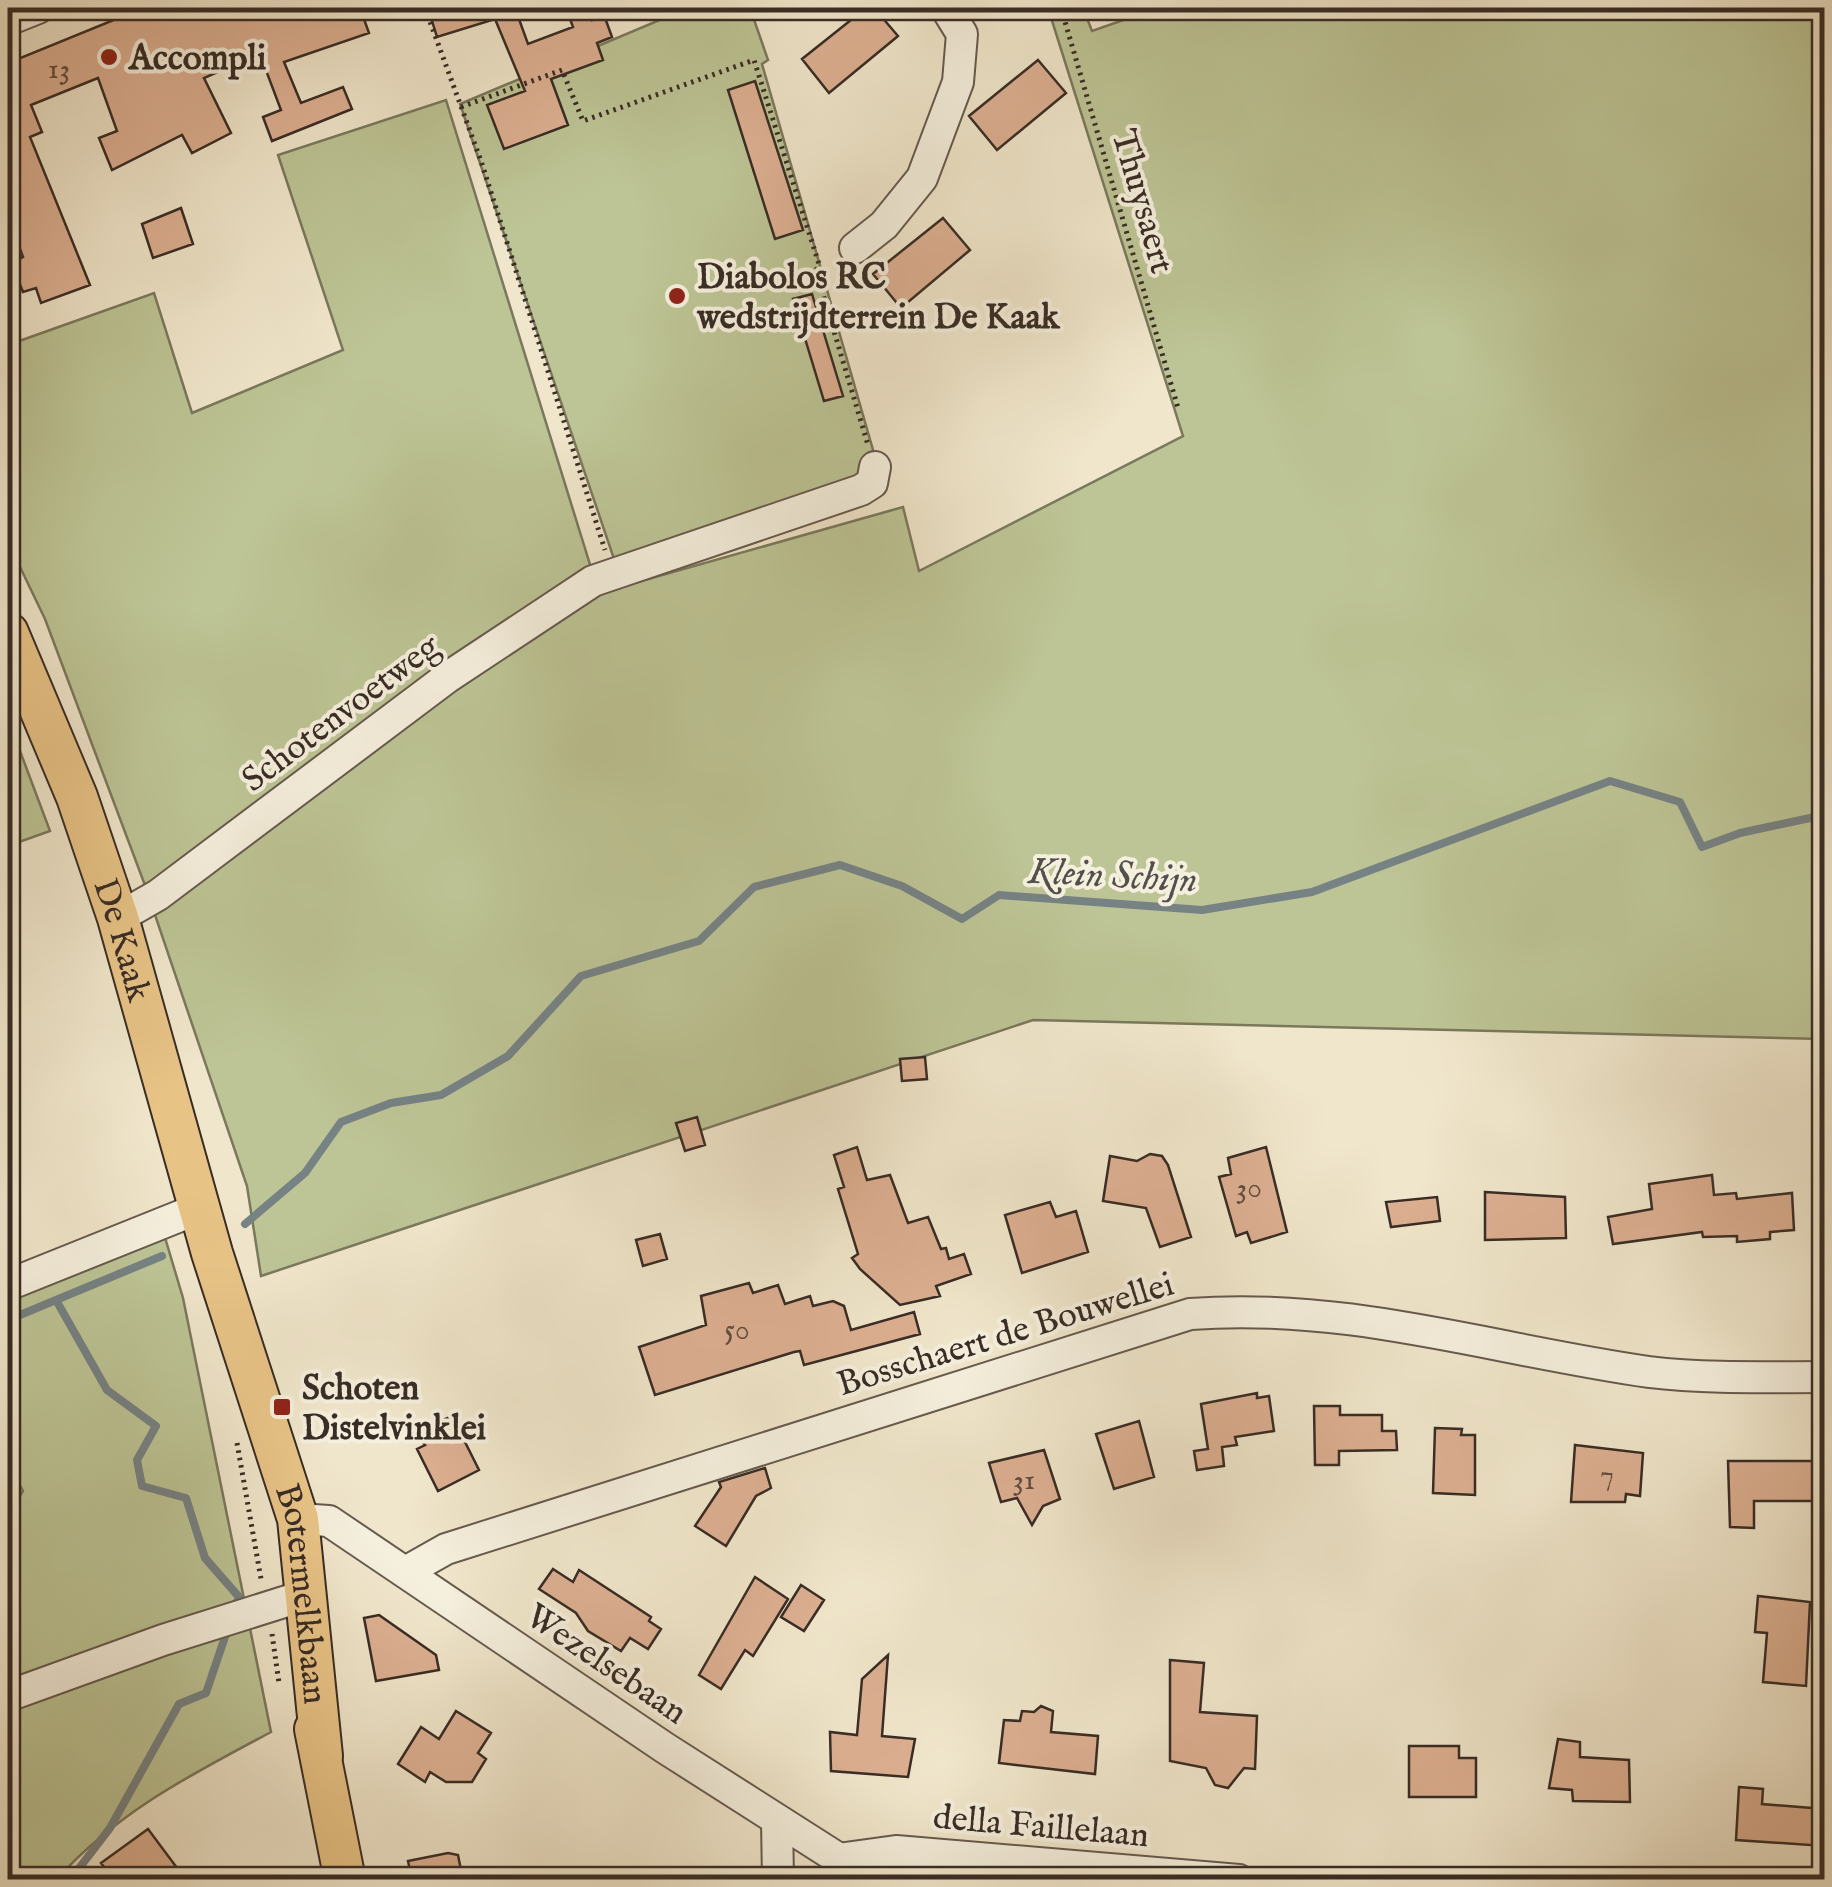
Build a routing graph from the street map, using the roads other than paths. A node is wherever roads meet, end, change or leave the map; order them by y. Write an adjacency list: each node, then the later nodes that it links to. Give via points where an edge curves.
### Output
1 (38, 8): 3 (street)
2 (946, 8): 4 (street, via 962,34 958,82 922,178 884,225)
3 (8, 20)
4 (855, 248)
5 (875, 467): 7 (street, Schotenvoetweg, via 872,483 861,490 593,581 448,677 158,895)
6 (8, 633): 7 (main road, De Kaak, via 77,797)
7 (118, 918): 8 (main road, De Kaak)
8 (200, 1208): 9 (main road, De Kaak); 10 (street)
9 (212, 1253): 11 (main road, Botermelkbaan)
10 (8, 1285)
11 (250, 1376): 13 (main road, Botermelkbaan); 15 (main road, Botermelkbaan)
12 (1824, 1377): 14 (street, Bosschaert de Bouwellei, via 1653,1372 1320,1312 1190,1314 446,1549)
13 (298, 1519): 14 (street, Wezelsebaan, via 329,1520); 15 (main road, Botermelkbaan)
14 (407, 1571): 17 (street, Wezelsebaan)
15 (286, 1600): 16 (street); 19 (main road, Botermelkbaan)
16 (8, 1696)
17 (777, 1822): 18 (street, Wezelsebaan); 20 (street)
18 (838, 1859): 21 (street, Wezelsebaan); 22 (street, della Faillelaan, via 896,1850)
19 (344, 1880)
20 (778, 1880)
21 (872, 1880)
22 (1239, 1880)

